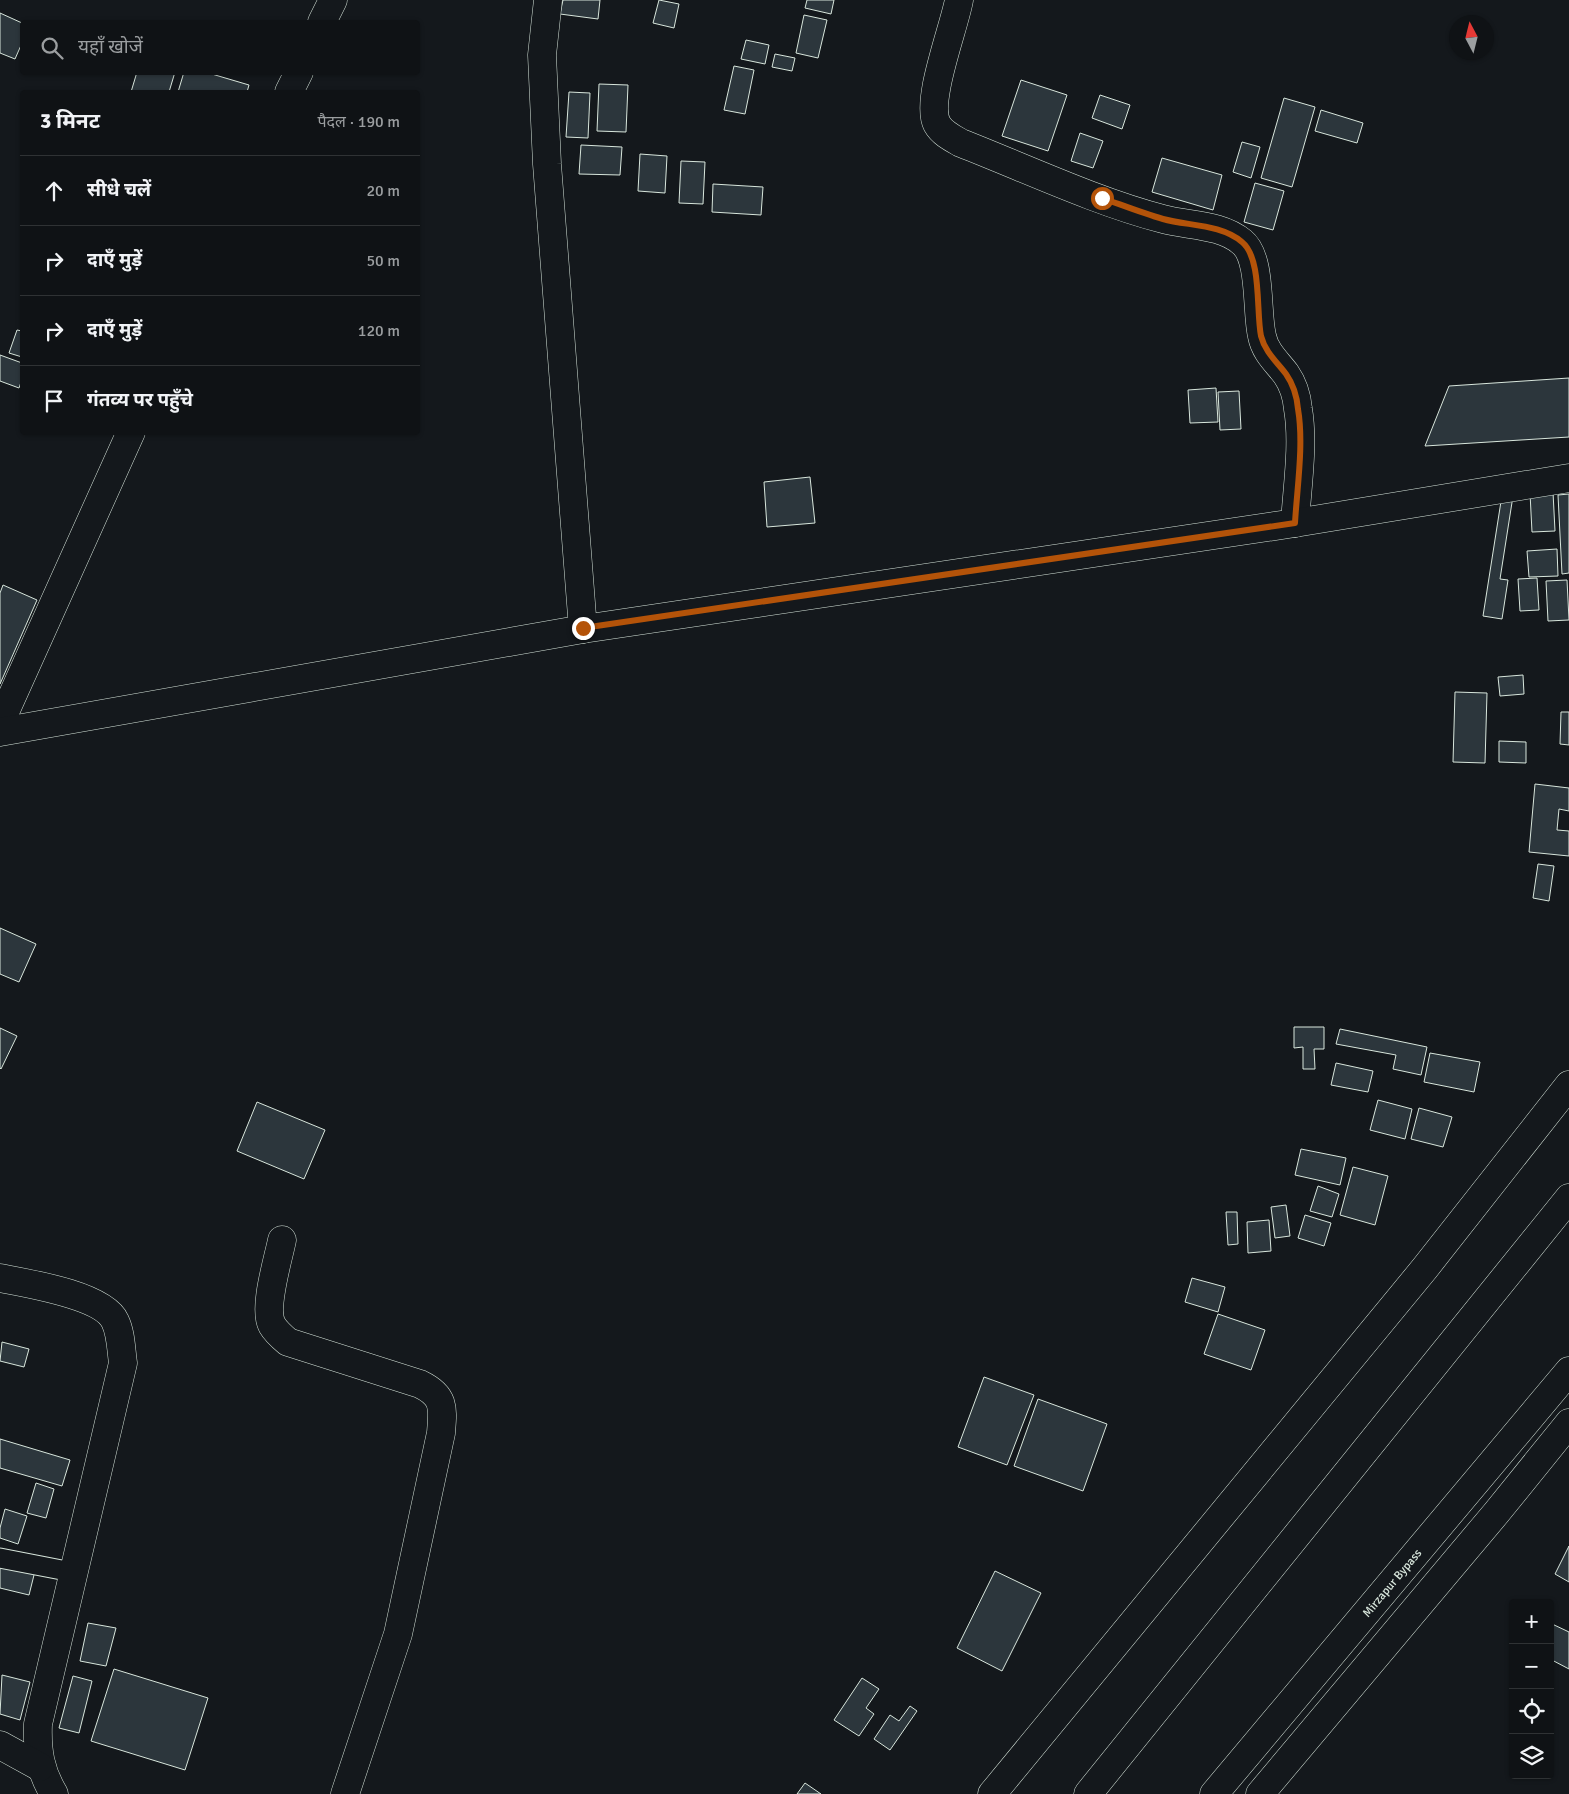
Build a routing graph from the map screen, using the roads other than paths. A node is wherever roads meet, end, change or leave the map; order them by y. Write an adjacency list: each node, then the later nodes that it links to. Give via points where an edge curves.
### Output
1 (333, 0): 4 (main road)
2 (548, 0): 10 (main road, via 542,55 547,164)
3 (959, 0): 9 (main road, via 934,102 937,124 945,134 1102,198 1163,219 1233,235 1244,243 1252,257 1256,277 1262,339 1271,357 1287,375 1299,412)
4 (323, 20)
5 (298, 75): 6 (main road)
6 (290, 90)
7 (130, 435): 11 (main road)
8 (1569, 478): 9 (main road)
9 (1295, 523): 10 (main road)
10 (583, 628): 12 (main road)
11 (0, 723)
12 (0, 732)
13 (1569, 1085): 25 (main road, via 1425,1268)
14 (1569, 1198): 26 (main road)
15 (282, 1240): 24 (main road, via 269,1310 271,1324 278,1334 288,1342 433,1390 440,1399 443,1412 398,1634)
16 (0, 1278): 20 (main road, via 61,1290 99,1306 115,1319 122,1363)
17 (1569, 1371): 27 (main road, Mirzapur Bypass)
18 (1569, 1423): 28 (main road)
19 (0, 1558): 20 (lane)
20 (72, 1572): 22 (main road, via 38,1724)
21 (0, 1745): 22 (main road)
22 (40, 1767): 23 (main road)
23 (54, 1794)
24 (345, 1794)
25 (992, 1794)
26 (1088, 1794)
27 (1214, 1794)
28 (1260, 1794)

